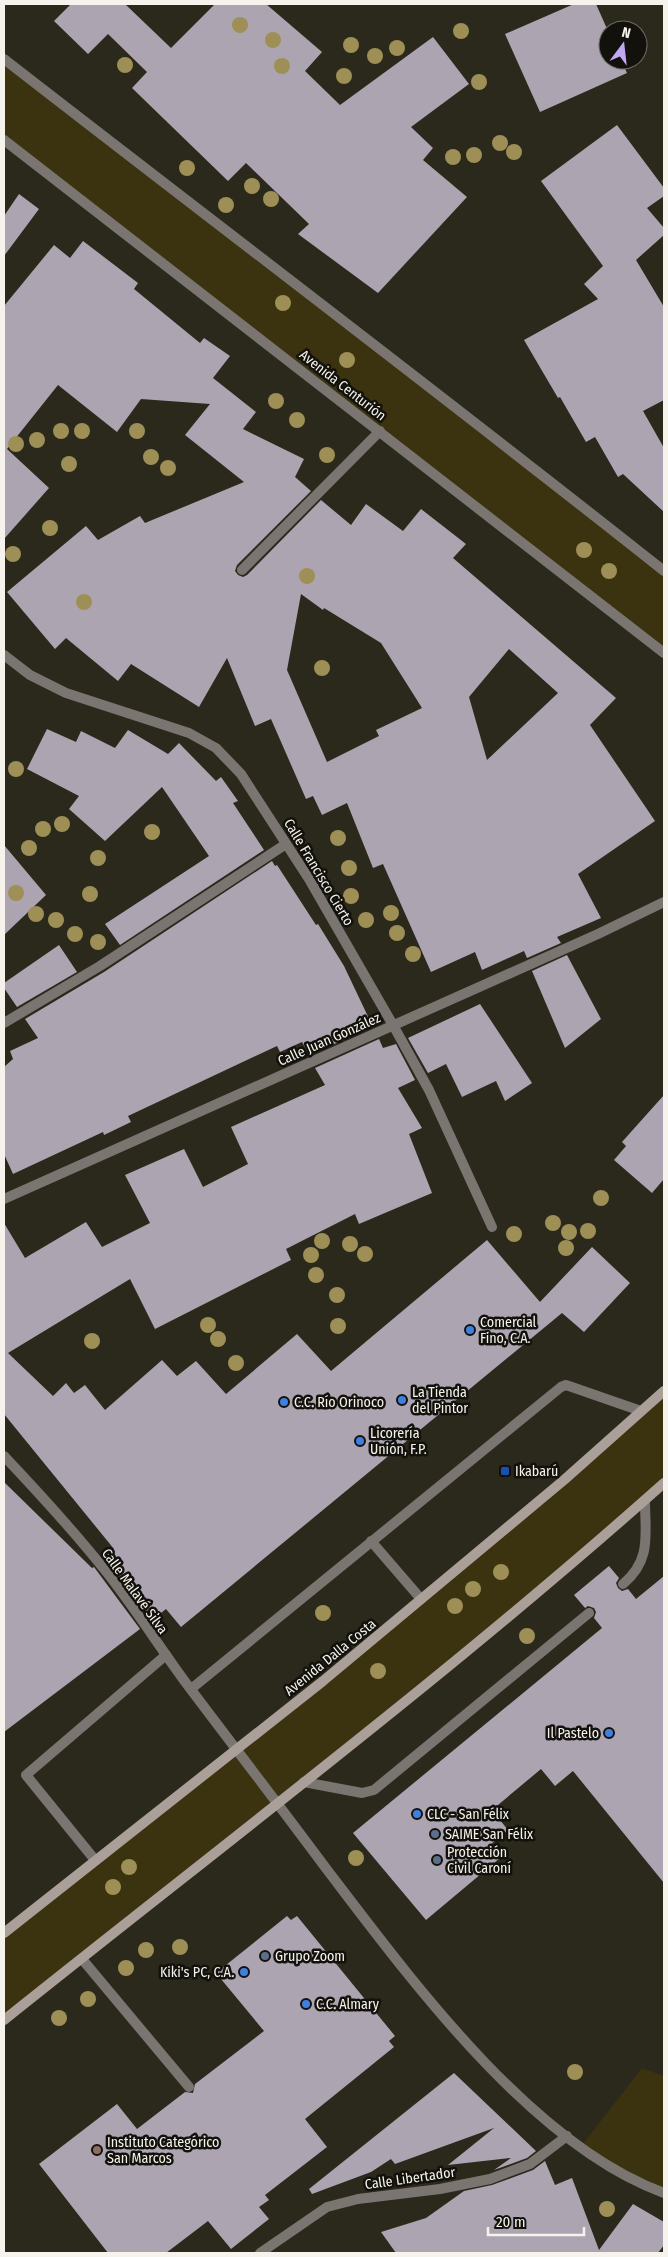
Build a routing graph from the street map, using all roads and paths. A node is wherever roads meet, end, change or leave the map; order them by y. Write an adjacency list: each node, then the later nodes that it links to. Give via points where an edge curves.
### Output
1 (4, 59): 5 (street)
2 (4, 140): 3 (street, Avenida Centurión)
3 (380, 431): 4 (street); 6 (street, Avenida Centurión)
4 (242, 570)
5 (664, 571)
6 (664, 653)
7 (4, 654): 8 (street, Calle Francisco Cierto, via 30,675 66,693 189,733 216,748 241,774)
8 (286, 844): 10 (street, via 100,966); 11 (street, Calle Francisco Cierto)
9 (664, 902): 11 (street, Calle Juan González)
10 (4, 1023)
11 (393, 1025): 12 (street, Calle Juan González); 13 (street, Calle Francisco Cierto, via 428,1090)
12 (4, 1199)
13 (492, 1227)
14 (664, 1391): 15 (street, Avenida Dalla Costa)
15 (641, 1412): 19 (street, via 563,1386); 21 (street, Avenida Dalla Costa)
16 (4, 1456): 23 (street, Calle Malavé Silva, via 104,1569)
17 (664, 1483): 18 (street)
18 (645, 1501): 20 (street, via 644,1557 634,1575); 26 (street, via 542,1590)
19 (371, 1541): 21 (street); 24 (street)
20 (623, 1584)
21 (421, 1600): 25 (street, Avenida Dalla Costa)
22 (589, 1612): 26 (street, via 374,1790 362,1793)
23 (166, 1655): 24 (street, Calle Malavé Silva); 28 (street, via 26,1775)
24 (191, 1689): 25 (street, Calle Malavé Silva)
25 (236, 1749): 27 (street, Calle Malavé Silva); 28 (street, Avenida Dalla Costa)
26 (304, 1782): 27 (street)
27 (278, 1804): 30 (street); 33 (street, Calle Malavé Silva, via 383,1943 440,2012 514,2090)
28 (95, 1860): 29 (street, Avenida Dalla Costa)
29 (4, 1933)
30 (82, 1959): 31 (street); 32 (street)
31 (4, 2020)
32 (189, 2087)
33 (566, 2136): 34 (street, Calle Malavé Silva, via 613,2168); 35 (street, Calle Libertador, via 530,2164 490,2179 440,2189 368,2197 327,2207)
34 (664, 2193)
35 (260, 2253)

